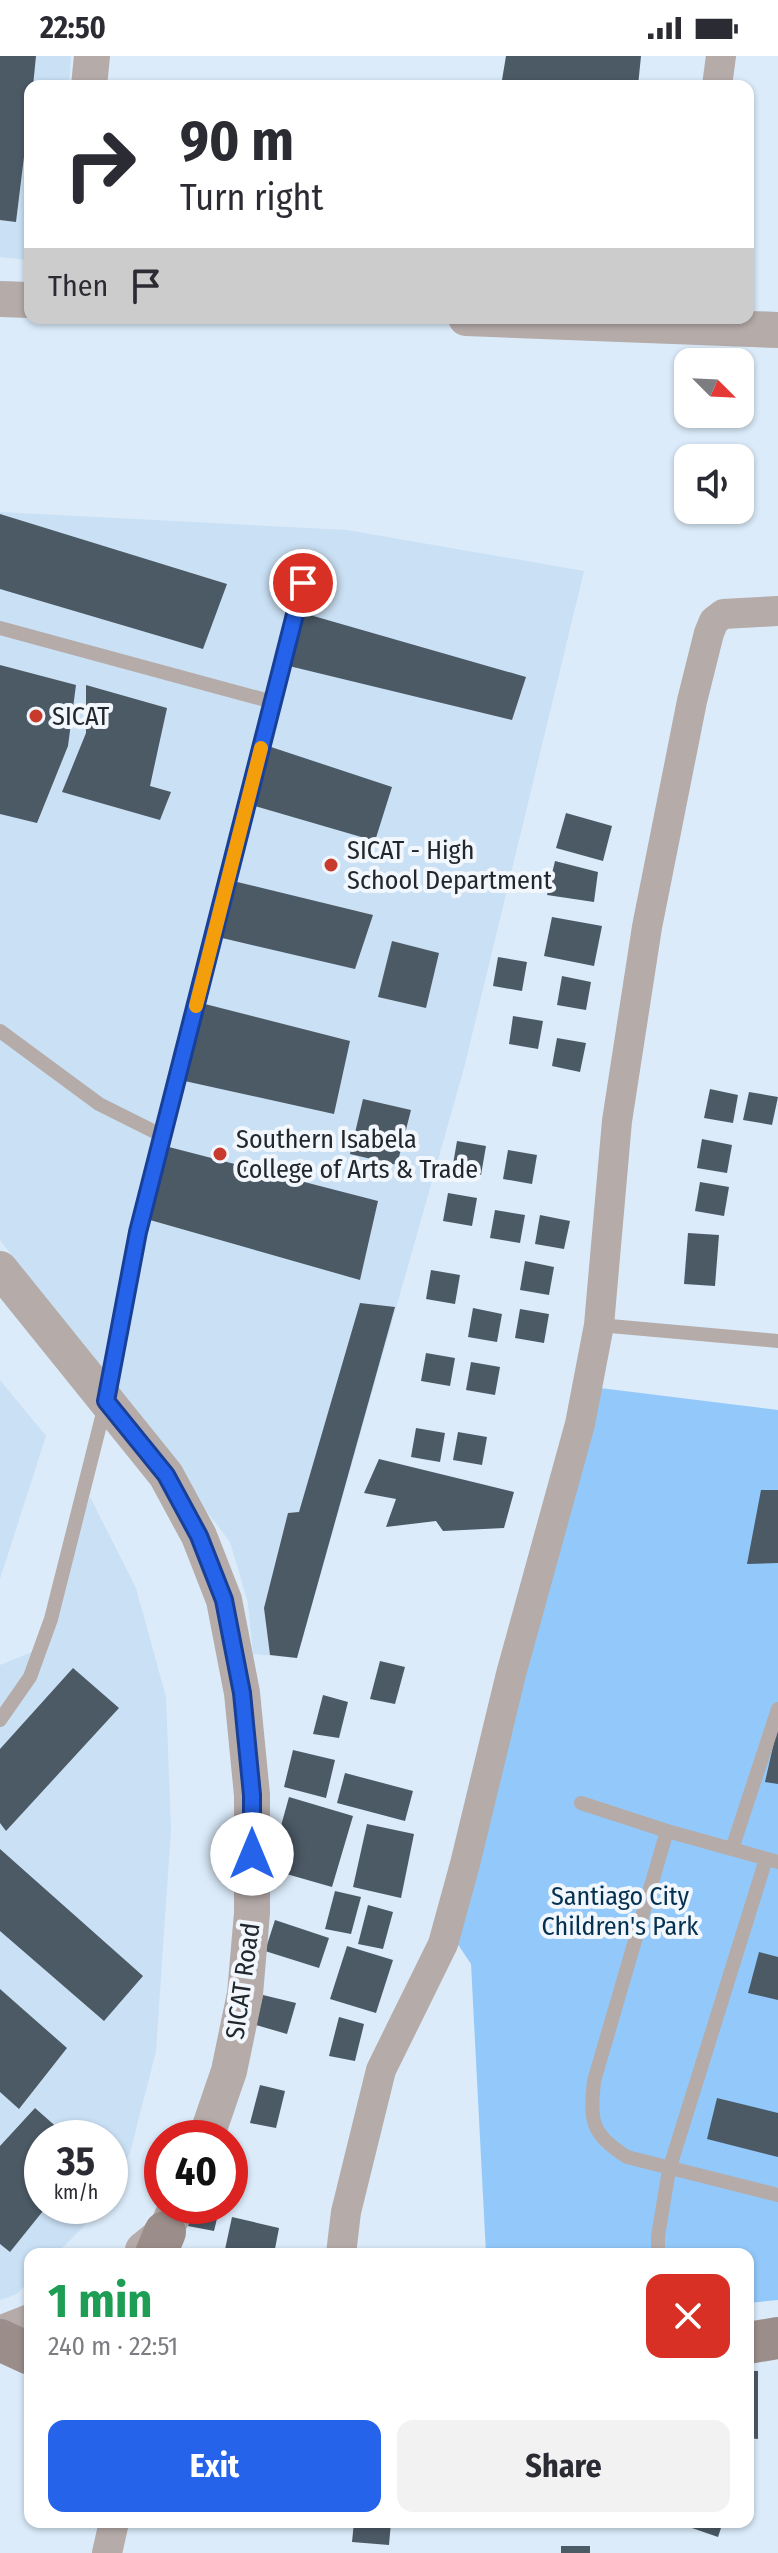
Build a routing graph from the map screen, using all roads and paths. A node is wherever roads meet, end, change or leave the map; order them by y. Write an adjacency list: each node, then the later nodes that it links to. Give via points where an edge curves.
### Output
1 (92, 56): 3 (street)
2 (721, 56): 4 (street)
3 (90, 80)
4 (718, 80)
5 (0, 299): 6 (street)
6 (24, 300)
7 (708, 324): 8 (street)
8 (778, 330)
9 (303, 583): 12 (lane)
10 (778, 611): 16 (street, via 723,614 714,621 695,687 647,927 619,1106)
11 (0, 628): 12 (lane)
12 (273, 702): 14 (lane)
13 (0, 1031): 14 (lane, via 99,1104)
14 (163, 1136): 18 (lane, via 138,1232)
15 (0, 1269): 18 (street, SICAT Road)
16 (599, 1325): 17 (lane); 28 (street, via 580,1424 443,1944 381,2070)
17 (778, 1341)
18 (106, 1401): 20 (lane, via 51,1619 30,1677); 25 (street, SICAT Road, via 166,1475 199,1536 224,1600 242,1693 252,1795 252,1913 233,2056)
19 (778, 1709): 23 (lane)
20 (0, 1720)
21 (581, 1803): 22 (lane)
22 (667, 1831): 23 (lane); 26 (lane, via 594,2081 592,2110 596,2131 606,2144 627,2157)
23 (732, 1849): 24 (lane)
24 (772, 1860): 26 (lane)
25 (212, 2120)
26 (669, 2170): 27 (lane); 29 (lane)
27 (778, 2195)
28 (342, 2248)
29 (658, 2248)
30 (24, 2324): 31 (street)
31 (0, 2334)
32 (778, 2338): 34 (main road)
33 (0, 2340): 35 (main road)
34 (754, 2342)
35 (24, 2351)
36 (113, 2528): 37 (street)
37 (107, 2553)

